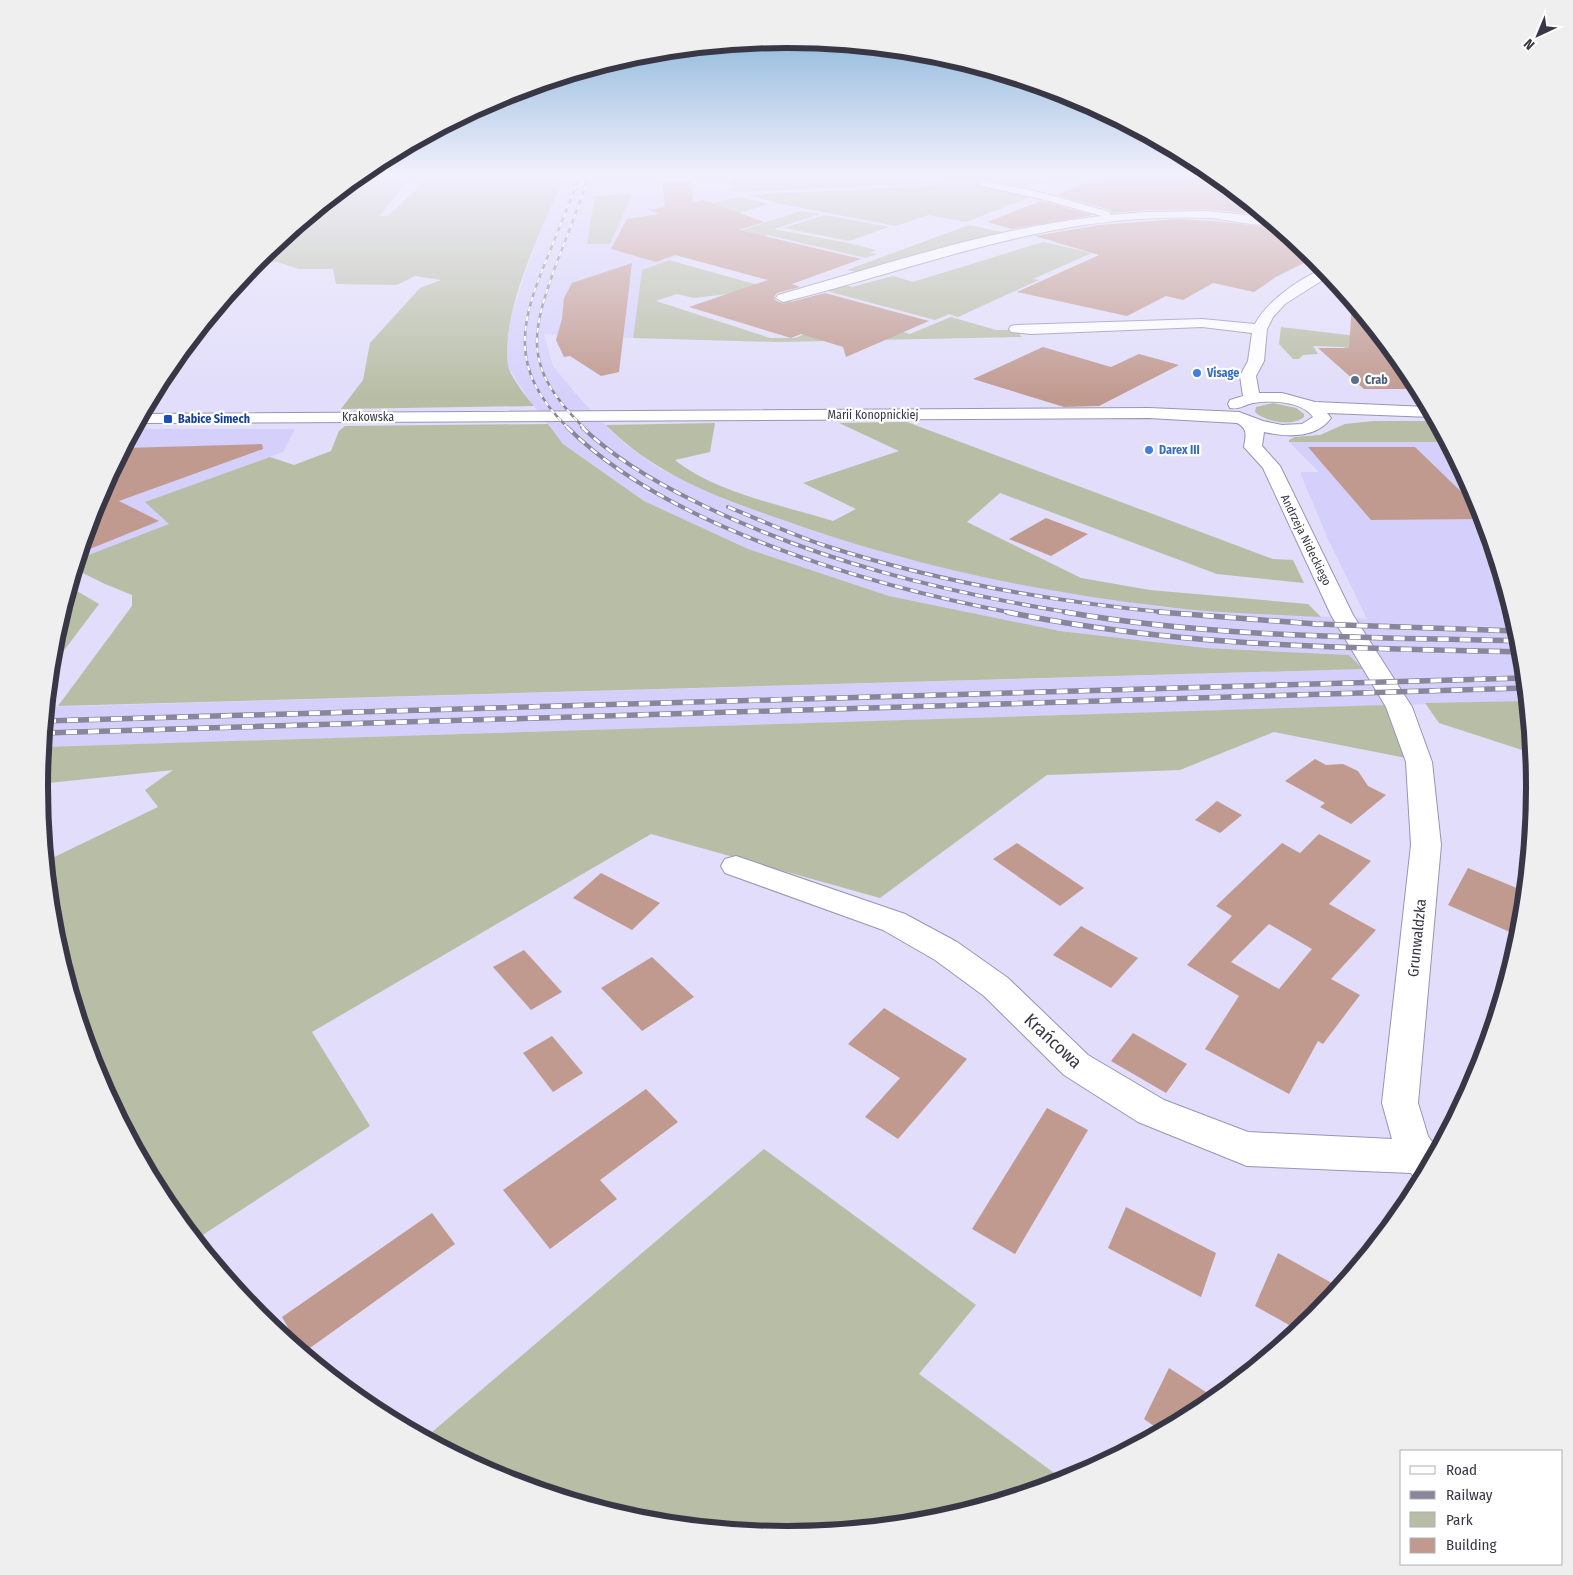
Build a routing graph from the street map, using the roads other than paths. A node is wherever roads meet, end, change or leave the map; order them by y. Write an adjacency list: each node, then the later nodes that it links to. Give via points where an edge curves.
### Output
1 (956, 250): 3 (street)
2 (1320, 276): 5 (street, via 1275,305)
3 (783, 298)
4 (1016, 329): 5 (street, via 1202,323)
5 (1260, 329): 6 (street)
6 (1256, 361): 7 (street); 8 (street, via 1248,376)
7 (1271, 387): 8 (street); 10 (street)
8 (1251, 397): 12 (street, via 1236,403)
9 (1422, 412): 10 (street, via 1390,416)
10 (1316, 413): 14 (street, Marii Konopnickiej, via 1316,425)
11 (596, 416): 12 (street, Marii Konopnickiej, via 1149,413); 13 (street, Krakowska)
12 (1242, 416): 14 (street, Marii Konopnickiej); 15 (street, Andrzeja Nideckiego, via 1255,431 1253,447)
13 (146, 419)
14 (1286, 430): 15 (street, via 1275,436)
15 (1270, 466): 16 (street, Andrzeja Nideckiego, via 1342,614)
16 (1400, 707): 18 (street, Grunwaldzka, via 1419,762 1426,845 1400,1103 1406,1129)
17 (736, 866): 18 (street, Krańcowa, via 894,922 946,951 996,987 1076,1065 1151,1111 1247,1149)
18 (1424, 1161)

